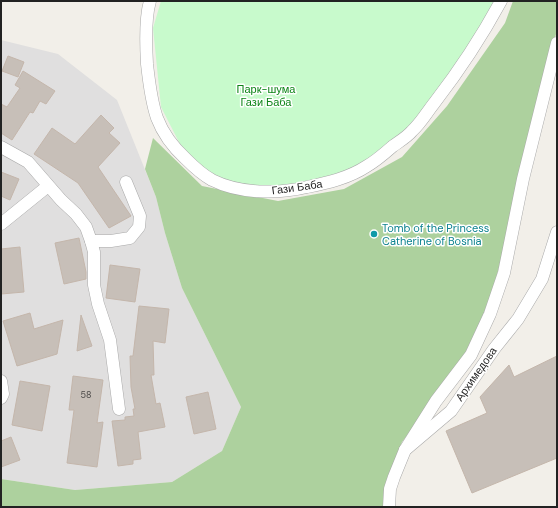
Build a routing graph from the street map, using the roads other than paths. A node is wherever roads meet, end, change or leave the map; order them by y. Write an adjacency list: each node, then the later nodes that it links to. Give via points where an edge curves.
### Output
1 (150, 1): 2 (street, Гази Баба, via 146,52 149,80 153,106 169,140 196,168 212,180 245,190 262,191 300,189 338,180 366,167 384,154 413,130 450,83)
2 (500, 1)
3 (557, 43): 13 (street, via 522,179 504,273 490,314 471,354 436,401)
4 (1, 147): 6 (street, via 28,162)
5 (126, 182): 9 (street, via 140,216 139,227 130,238)
6 (48, 186): 7 (street); 9 (street, via 76,214)
7 (1, 224)
8 (557, 232): 13 (street, Архимедова, via 542,278 518,319 451,411)
9 (91, 241): 12 (street, via 94,252 94,285 110,340)
10 (1, 381): 11 (street)
11 (1, 398)
12 (119, 409)
13 (405, 450): 14 (street, Архимедова, via 390,489)
14 (389, 507)

